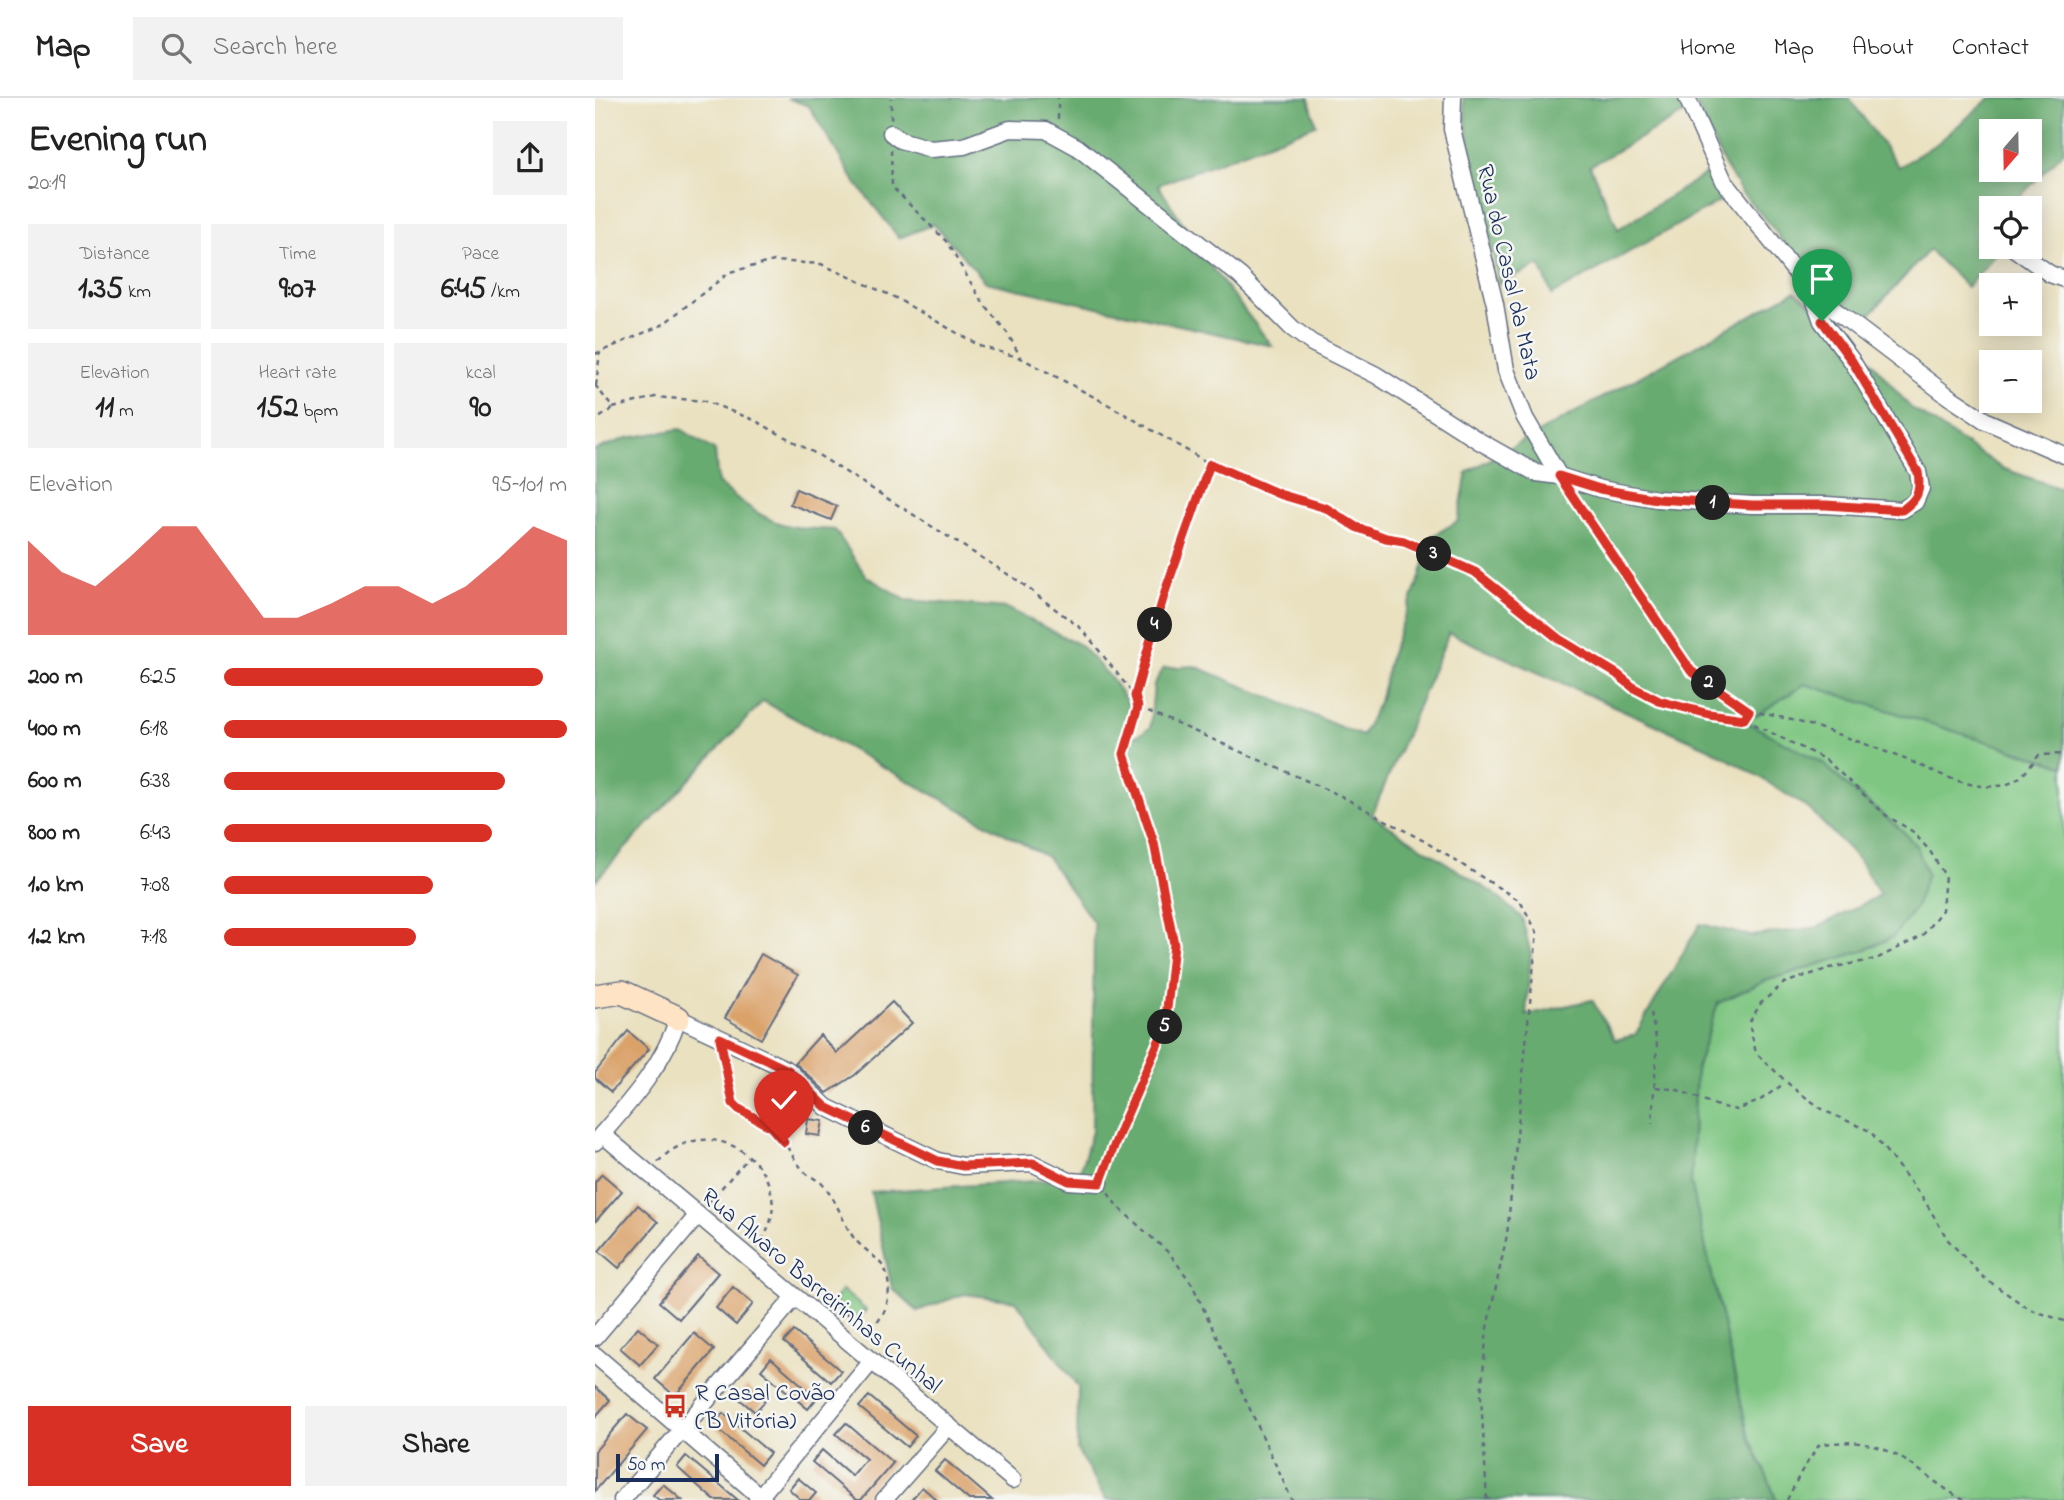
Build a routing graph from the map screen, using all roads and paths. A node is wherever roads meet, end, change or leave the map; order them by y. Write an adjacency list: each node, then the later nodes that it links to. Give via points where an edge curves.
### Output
1 (891, 98): 5 (path)
2 (1058, 98): 6 (path)
3 (1453, 98): 18 (street, Rua do Casal da Mata, via 1452,129 1492,290 1506,370 1525,418)
4 (1687, 98): 9 (street, via 1724,181)
5 (891, 133): 6 (street, via 931,149 964,146 1010,129 1046,130); 12 (path, via 892,187 946,241)
6 (1057, 136): 18 (street, via 1240,276 1312,343 1536,473)
7 (2029, 259): 8 (street)
8 (2064, 279)
9 (1812, 293): 16 (street, via 1986,421); 18 (street, via 1822,321 1852,361 1918,472 1920,488 1915,502 1902,510 1657,499)
10 (600, 352): 11 (path); 12 (path, via 661,325 730,272 774,261 821,264 894,297 980,346); 13 (path)
11 (595, 354)
12 (1021, 358): 17 (path)
13 (596, 385): 14 (path)
14 (613, 408): 15 (path); 19 (path, via 655,397 705,401 820,456 1017,580 1083,630)
15 (595, 421)
16 (2064, 456)
17 (1210, 464): 19 (path); 22 (path, via 1475,572 1559,639 1659,701)
18 (1559, 476): 21 (path, via 1691,671)
19 (1135, 696): 20 (path)
20 (1138, 707): 34 (path, via 1124,754 1154,843 1174,944 1165,1027); 49 (path, via 1339,795 1424,841 1520,901 1538,932 1507,1235 1487,1328 1481,1396)
21 (1749, 711): 22 (path); 23 (path, via 1849,738 1972,784 1998,786 2019,780 2039,755)
22 (1744, 719): 28 (path, via 1826,760 1887,816 1912,831 1945,876 1942,910 1922,936 1876,959 1829,968 1784,984 1761,1003 1749,1023 1756,1053)
23 (2064, 754)
24 (595, 996): 26 (street, via 622,992)
25 (1651, 1013): 29 (path, via 1657,1045)
26 (678, 1018): 27 (street); 31 (street, via 661,1059)
27 (720, 1038): 34 (street, via 788,1070 826,1107 938,1161 963,1166 1033,1163 1069,1181); 37 (path, via 733,1103 771,1127 805,1173 820,1181 857,1243 884,1268 888,1283 884,1314 867,1329 813,1286)
28 (1786, 1082): 29 (path, via 1737,1110); 38 (path, via 1825,1111 1870,1131 1923,1198 1948,1240 1983,1277 2029,1309)
29 (1656, 1087): 30 (path)
30 (1652, 1124)
31 (599, 1138): 33 (street, Rua Álvaro Barreirinhas Cunhal)
32 (750, 1156): 33 (path, via 730,1144 695,1141 673,1149); 35 (path); 36 (path, via 765,1174 772,1208 767,1231)
33 (648, 1173): 35 (street, Rua Álvaro Barreirinhas Cunhal)
34 (1100, 1183): 48 (path, via 1117,1206 1170,1254 1192,1284)
35 (698, 1215): 36 (street, Rua Álvaro Barreirinhas Cunhal); 39 (street)
36 (748, 1257): 37 (street, Rua Álvaro Barreirinhas Cunhal)
37 (798, 1299): 41 (street, Rua Álvaro Barreirinhas Cunhal); 43 (street)
38 (2064, 1321)
39 (595, 1337)
40 (595, 1354): 43 (street)
41 (872, 1362): 42 (street, Rua Álvaro Barreirinhas Cunhal); 45 (street)
42 (949, 1426): 44 (street, Rua Álvaro Barreirinhas Cunhal); 47 (street)
43 (682, 1430): 45 (street); 46 (street)
44 (1013, 1480)
45 (760, 1499)
46 (622, 1500)
47 (884, 1500)
48 (1292, 1500)
49 (1487, 1500)
50 (1787, 1500): 51 (path, via 1819,1445 1837,1442 1869,1444 1907,1460)
51 (1963, 1500)

